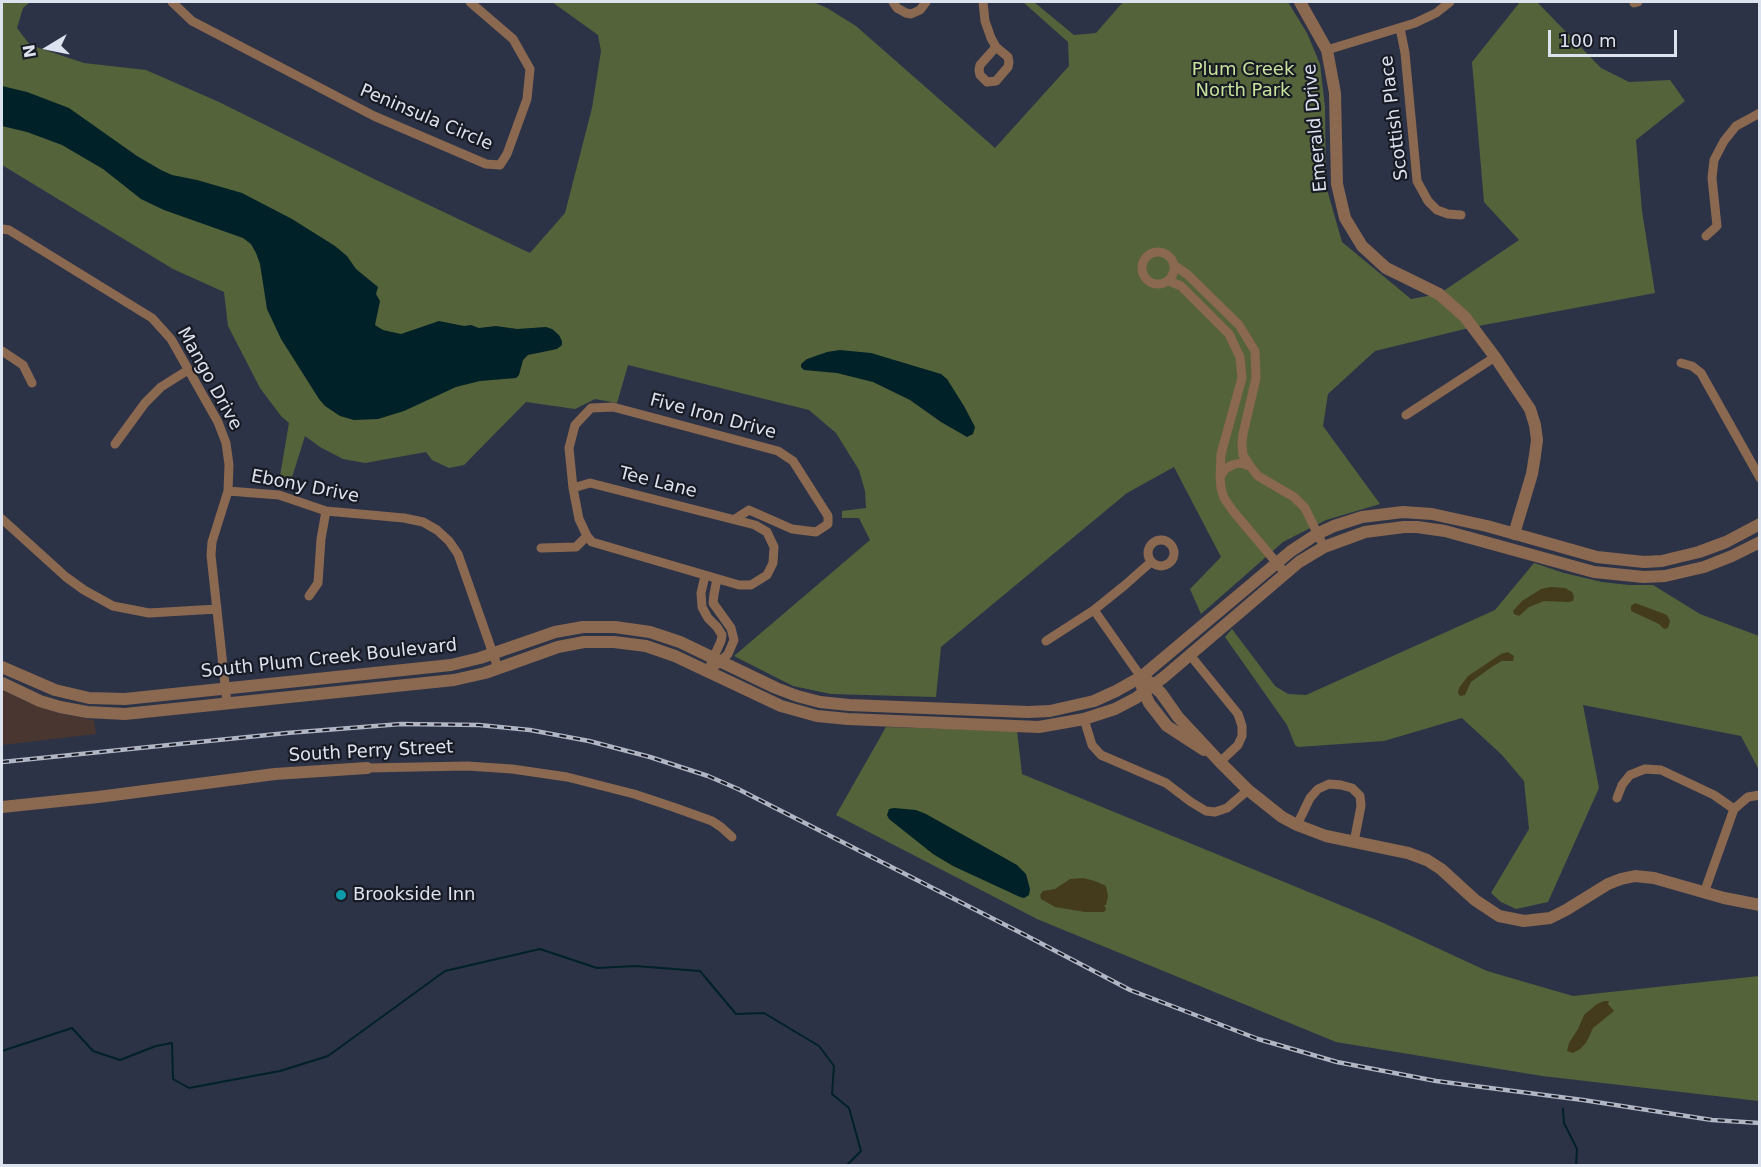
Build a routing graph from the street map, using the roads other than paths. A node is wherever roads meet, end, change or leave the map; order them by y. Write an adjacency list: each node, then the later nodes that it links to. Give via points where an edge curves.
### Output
1 (171, 2): 2 (street, Peninsula Circle, via 192,21 374,116 486,164 500,165 527,99 530,69 513,39)
2 (470, 2)
3 (892, 2): 4 (street, via 911,14)
4 (926, 2)
5 (983, 2): 9 (street, via 987,29)
6 (1300, 2): 10 (street, Emerald Drive)
7 (1450, 2): 8 (street, via 1436,13)
8 (1400, 28): 10 (street); 12 (street, Scottish Place, via 1417,181 1437,210)
9 (996, 47)
10 (1327, 50): 18 (street, Emerald Drive, via 1335,93 1337,184 1345,218 1362,246 1386,268 1439,294 1465,317)
11 (1760, 113): 14 (street, via 1736,126 1714,160 1717,226)
12 (1461, 215)
13 (2, 229): 20 (street, Mango Drive, via 152,318 171,339)
14 (1706, 236)
15 (1174, 265): 16 (street); 16 (street, via 1168,254 1157,251 1142,263 1148,281 1160,284); 24 (street, via 1239,325 1254,351 1256,378 1242,444)
16 (1169, 280): 25 (street, via 1181,286 1229,334 1240,357 1242,378 1221,453)
17 (2, 351): 21 (street, via 23,365)
18 (1495, 357): 22 (street); 34 (street, Emerald Drive, via 1530,410 1537,440 1532,474)
19 (1681, 363): 26 (street, via 1701,374)
20 (188, 370): 23 (street, via 145,403); 28 (street, Mango Drive, via 226,443)
21 (32, 383)
22 (1406, 415)
23 (115, 444)
24 (1250, 466): 25 (street, via 1232,465); 33 (street, via 1258,476 1305,508)
25 (1220, 477): 40 (street, via 1224,498 1233,512)
26 (1760, 478)
27 (573, 488): 31 (street, Tee Lane, via 590,483); 31 (street, Five Iron Drive, via 569,448 575,425 591,408 613,407 778,451 793,461 828,516 828,524 816,532 792,529 749,510); 35 (street, via 579,519)
28 (228, 490): 29 (street, Ebony Drive, via 279,495); 45 (street, Mango Drive, via 212,542)
29 (326, 511): 44 (street, via 318,583); 48 (street, Ebony Drive, via 404,518 437,530 458,554)
30 (2, 519): 45 (street, via 66,577 113,606 149,613)
31 (735, 519): 43 (street, via 767,532 774,547 773,563 767,575 751,585)
32 (1760, 524): 34 (street, South Plum Creek Boulevard, via 1706,550 1653,562 1597,557)
33 (1317, 534): 34 (street, South Plum Creek Boulevard, via 1374,515 1418,512); 37 (street); 40 (street, South Plum Creek Boulevard)
34 (1514, 534)
35 (588, 536): 38 (street, via 576,547); 42 (street, via 592,542)
36 (1760, 542): 37 (street, South Plum Creek Boulevard, via 1704,567 1644,577 1594,572 1454,533 1417,527 1365,532)
37 (1324, 547): 41 (street, South Plum Creek Boulevard)
38 (541, 548)
39 (1151, 562): 46 (street)
40 (1277, 562): 41 (street); 54 (street, South Plum Creek Boulevard)
41 (1286, 574): 49 (street, South Plum Creek Boulevard)
42 (705, 576): 43 (street); 50 (street, via 702,607 722,635)
43 (717, 579): 50 (street, via 714,603 733,634 732,646)
44 (309, 596)
45 (217, 609): 56 (street, Mango Drive)
46 (1094, 610): 47 (street); 54 (street)
47 (1046, 641)
48 (492, 654): 50 (street, South Plum Creek Boulevard, via 555,632 606,627 650,632); 52 (street, Ebony Drive); 56 (street, South Plum Creek Boulevard, via 420,669)
49 (1190, 655): 57 (street, South Plum Creek Boulevard); 60 (street, via 1238,714 1242,726 1238,745)
50 (718, 659): 53 (street); 54 (street, South Plum Creek Boulevard, via 786,692 849,705 1050,711 1095,701)
51 (2, 667): 56 (street, South Plum Creek Boulevard, via 55,690 89,698 125,699)
52 (498, 668): 53 (street, South Plum Creek Boulevard, via 558,647 606,642 646,646); 58 (street, South Plum Creek Boulevard, via 432,682)
53 (710, 672): 59 (street, South Plum Creek Boulevard, via 781,706 832,718 1040,727)
54 (1141, 677): 57 (street)
55 (2, 683): 58 (street, South Plum Creek Boulevard, via 51,704 87,712 125,714)
56 (226, 689): 58 (street, Mango Drive)
57 (1149, 689): 59 (street, South Plum Creek Boulevard, via 1115,709); 60 (street, via 1149,703 1167,726)
58 (227, 703)
59 (1084, 719): 62 (street, via 1092,745 1101,755 1166,783 1206,811 1227,808)
60 (1220, 762): 62 (street)
61 (367, 768): 65 (street, South Perry Street, via 242,778); 68 (street, South Perry Street, via 490,767 567,777 712,821)
62 (1248, 790): 67 (street)
63 (1760, 795): 66 (street, via 1748,797)
64 (1617, 798): 66 (street, via 1630,775 1645,769 1661,770)
65 (2, 807)
66 (1734, 809): 70 (street)
67 (1297, 825): 69 (street); 69 (street, via 1318,789 1329,784 1352,788 1360,796 1361,806)
68 (732, 837)
69 (1354, 842): 70 (street, via 1408,853 1435,864 1475,900 1507,919 1550,918 1608,884 1628,877 1654,878)
70 (1704, 893): 71 (street)
71 (1760, 905)

